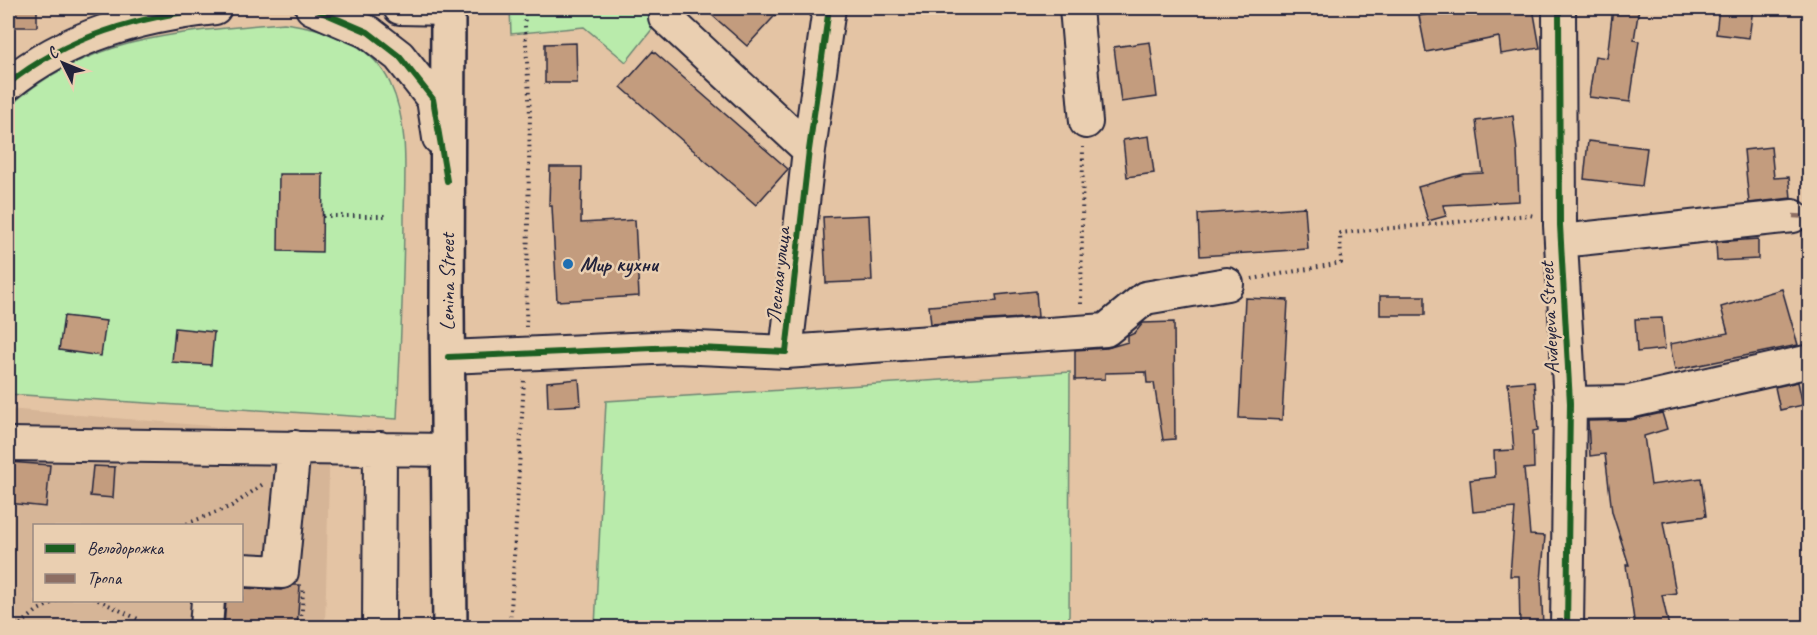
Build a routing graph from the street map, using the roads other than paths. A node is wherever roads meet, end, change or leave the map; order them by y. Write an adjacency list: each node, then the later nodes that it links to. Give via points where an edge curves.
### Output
1 (214, 8): 9 (street, via 100,31 32,64)
2 (312, 8): 12 (street, via 368,32 399,56 426,90 432,99)
3 (400, 8): 4 (street)
4 (448, 8): 12 (main road, Lenina Street)
5 (829, 8): 11 (street, Лесная улица)
6 (1076, 8): 10 (street)
7 (1558, 8): 14 (street, Avdeyeva Street)
8 (666, 17): 11 (street)
9 (8, 84)
10 (1086, 122)
11 (808, 150): 16 (street, Лесная улица)
12 (447, 181): 17 (main road, Lenina Street)
13 (1793, 216): 14 (street)
14 (1560, 233): 19 (street, Avdeyeva Street)
15 (1227, 284): 16 (street, via 1145,298 1106,330)
16 (786, 352): 17 (street, Лесная улица, via 676,347)
17 (448, 357): 23 (main road, Lenina Street)
18 (1809, 362): 19 (street, via 1629,402)
19 (1570, 403): 29 (street, Avdeyeva Street)
20 (8, 444): 21 (street)
21 (294, 447): 22 (street); 24 (street, via 282,572)
22 (380, 448): 23 (street); 27 (street)
23 (448, 450): 28 (main road, Lenina Street)
24 (243, 570)
25 (208, 602): 26 (street)
26 (206, 627)
27 (379, 627)
28 (450, 627)
29 (1567, 627)

